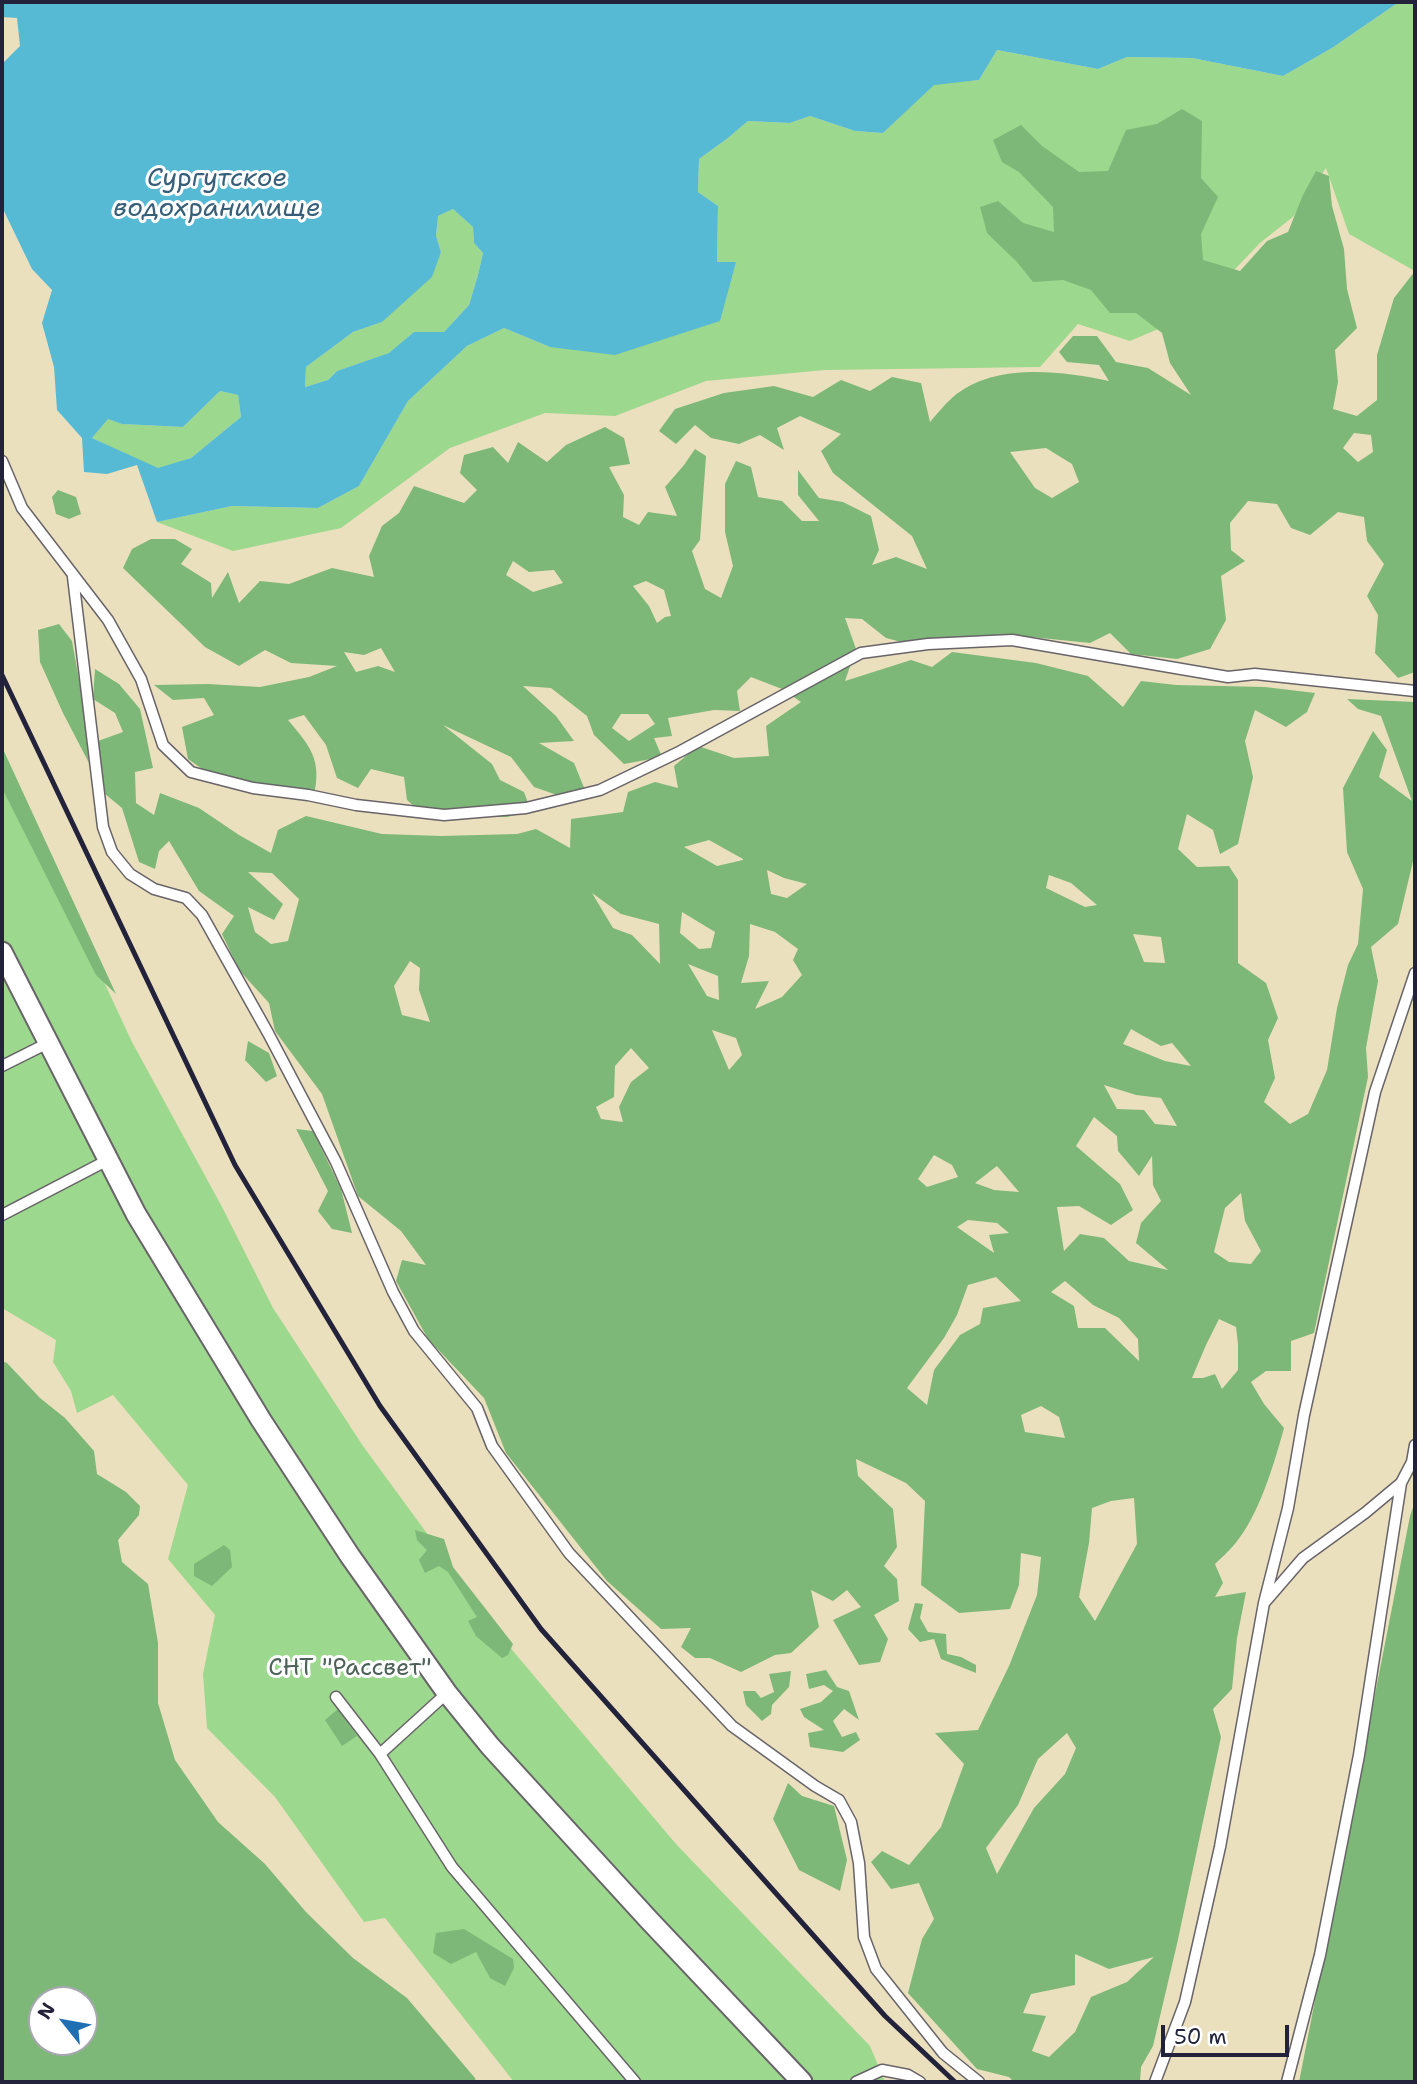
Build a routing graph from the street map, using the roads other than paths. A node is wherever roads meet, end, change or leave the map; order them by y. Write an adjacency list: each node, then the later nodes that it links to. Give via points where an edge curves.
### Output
1 (2, 461): 2 (lane, via 22,508)
2 (74, 577): 3 (lane, via 108,620 141,679 163,745 191,772 254,788 444,815 526,808 600,790 861,653 928,644 1012,639 1228,677 1255,674); 20 (lane, via 103,827 111,852 130,874 154,889 186,898 202,915 336,1162 414,1332 477,1408 492,1446 569,1553 732,1726 839,1800 851,1822 864,1937 876,1969 943,2053)
3 (1415, 691)
4 (2, 952): 6 (street)
5 (1415, 973): 12 (lane, via 1375,1092)
6 (48, 1042): 7 (lane); 8 (street)
7 (2, 1066)
8 (108, 1160): 9 (lane); 13 (street, via 261,1420)
9 (2, 1215)
10 (1415, 1445): 11 (lane)
11 (1401, 1483): 12 (lane, via 1303,1558); 22 (lane, via 1321,1955)
12 (1264, 1602): 21 (lane, via 1220,1847 1185,2002)
13 (447, 1693): 15 (lane); 17 (street, via 490,1746)
14 (336, 1697): 15 (lane)
15 (380, 1754): 16 (lane, via 452,1867)
16 (635, 2082)
17 (802, 2082)
18 (856, 2082): 19 (lane, via 882,2070)
19 (920, 2082)
20 (979, 2082)
21 (1155, 2082)
22 (1287, 2082)

